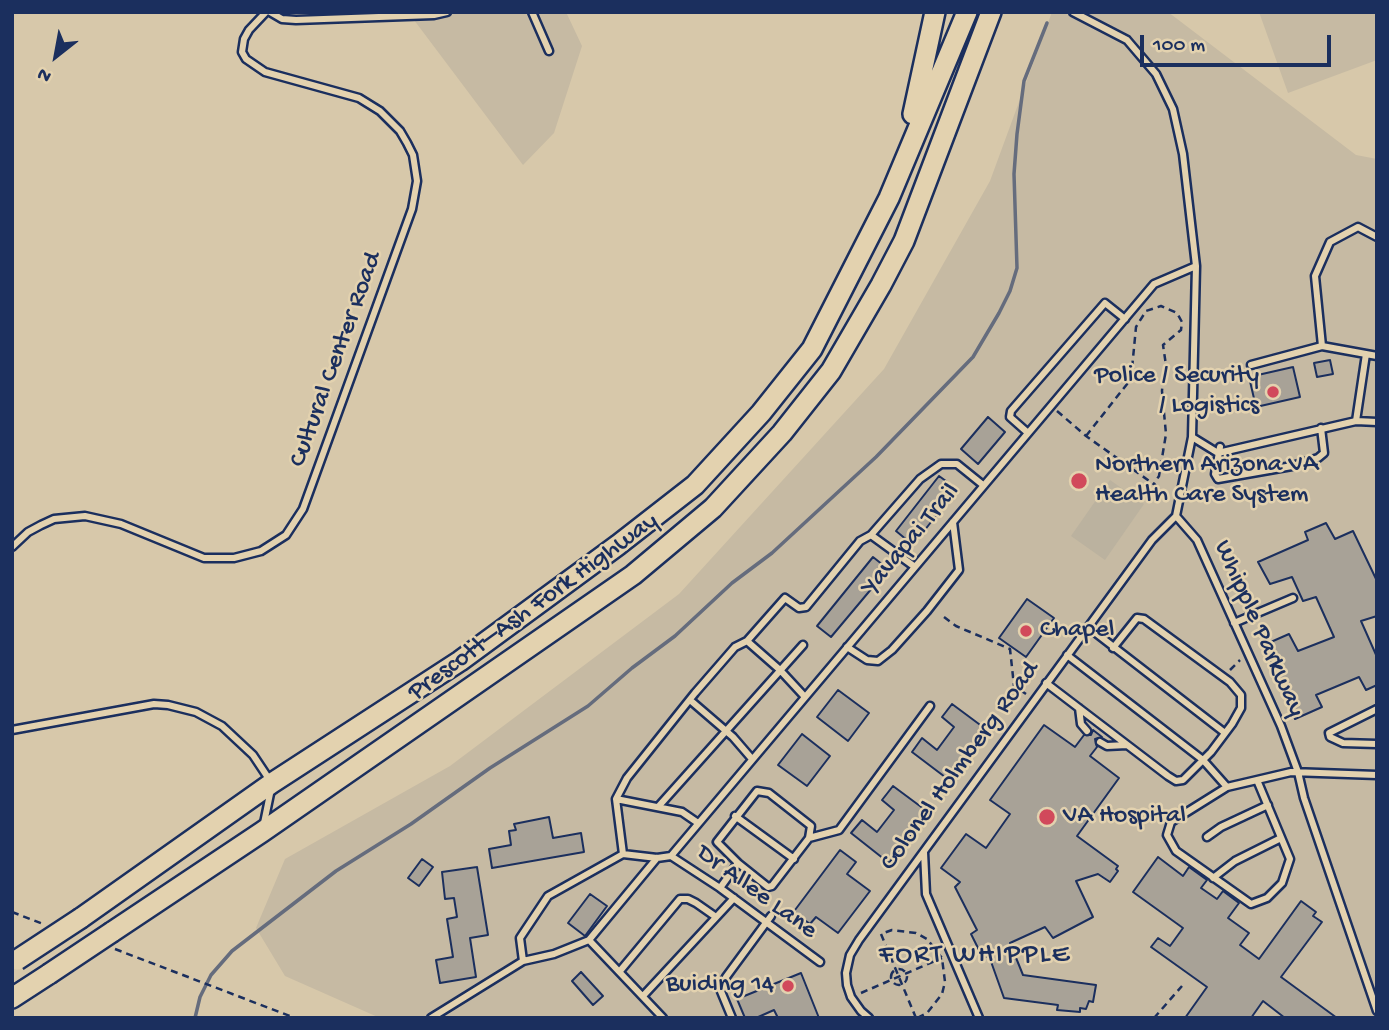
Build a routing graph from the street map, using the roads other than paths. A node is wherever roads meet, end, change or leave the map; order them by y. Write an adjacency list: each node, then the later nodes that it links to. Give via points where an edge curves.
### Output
1 (268, 12): 2 (lane, via 296,20); 27 (lane, Cultural Center Road, via 248,30 242,52 246,59 265,72 346,93 375,107 407,143 417,181 412,209 296,524 261,551 234,558 204,558 121,524 85,516 41,524)
2 (447, 12)
3 (532, 12): 8 (lane)
4 (935, 12): 9 (main road)
5 (967, 12): 9 (main road, Prescott–Ash Fork Highway)
6 (991, 12): 64 (main road, Prescott–Ash Fork Highway, via 904,240 831,371 782,433 713,508 632,575)
7 (1073, 12): 11 (lane, via 1127,40 1157,74 1183,154)
8 (549, 51)
9 (889, 198): 57 (main road, Prescott–Ash Fork Highway, via 812,349 695,485 460,661)
10 (1377, 237): 13 (lane, via 1358,227 1331,242 1315,276)
11 (1196, 266): 12 (lane, Yavapai Trail, via 1154,285); 21 (lane)
12 (1125, 318): 20 (lane, Yavapai Trail); 20 (lane, via 1105,303 1011,411 1010,417)
13 (1322, 346): 14 (lane); 16 (lane)
14 (1366, 354): 15 (lane); 17 (lane)
15 (1377, 356)
16 (1251, 365)
17 (1356, 421): 18 (lane); 19 (lane)
18 (1377, 422)
19 (1321, 428): 22 (lane); 22 (lane, via 1324,453 1292,466 1218,479)
20 (1028, 433): 23 (lane, Yavapai Trail)
21 (1192, 437): 22 (lane); 24 (lane)
22 (1219, 450)
23 (983, 485): 25 (lane, Yavapai Trail); 26 (lane, via 957,464 941,464 920,479)
24 (1176, 516): 30 (lane, Whipple Parkway, via 1196,540); 31 (lane, Colonel Holmberg Road, via 1152,540)
25 (953, 522): 28 (lane, Yavapai Trail); 34 (lane, via 959,570 927,611 878,661)
26 (871, 535): 28 (lane); 32 (lane, via 860,541 806,607 799,608 785,598)
27 (12, 548)
28 (915, 567): 34 (lane, Yavapai Trail)
29 (1293, 598): 30 (lane)
30 (1234, 623): 54 (lane, Whipple Parkway)
31 (1088, 627): 35 (lane); 36 (lane, Colonel Holmberg Road)
32 (747, 641): 37 (lane); 40 (lane, via 736,647)
33 (803, 645): 37 (lane)
34 (847, 648): 39 (lane, Yavapai Trail)
35 (1113, 648): 48 (lane); 48 (lane, via 1137,618 1144,619 1230,682 1241,695 1241,708)
36 (1067, 655): 38 (lane, Colonel Holmberg Road); 53 (lane)
37 (779, 670): 39 (lane); 46 (lane)
38 (1046, 683): 42 (lane); 68 (lane, Colonel Holmberg Road)
39 (805, 697): 52 (lane, Yavapai Trail)
40 (690, 700): 46 (lane); 59 (lane, via 627,778)
41 (930, 706): 66 (lane, via 839,830)
42 (1079, 708): 47 (lane); 51 (lane)
43 (1377, 709): 50 (lane, via 1329,733 1343,743)
44 (12, 721): 45 (lane)
45 (13, 730): 57 (lane, via 154,704 183,707 211,718 233,735)
46 (725, 730): 52 (lane); 61 (lane)
47 (1087, 731)
48 (1225, 733): 53 (lane)
49 (1100, 741): 51 (lane, via 1107,746)
50 (1377, 744)
51 (1127, 745): 53 (lane, via 1176,781 1183,780)
52 (752, 759): 63 (lane, Yavapai Trail)
53 (1202, 760): 58 (lane)
54 (1298, 772): 55 (lane); 56 (lane); 86 (lane, Whipple Parkway)
55 (1377, 775)
56 (1257, 780): 58 (lane); 60 (lane)
57 (272, 783): 64 (lane); 81 (main road, Prescott–Ash Fork Highway, bridge)
58 (1227, 787): 74 (lane, via 1171,822 1167,835 1176,851)
59 (616, 799): 61 (lane); 69 (lane)
60 (1268, 805): 65 (lane); 67 (lane)
61 (658, 807): 63 (lane, via 682,812)
62 (735, 816): 66 (lane, via 757,791 769,793 811,826); 72 (lane); 73 (lane, via 717,844)
63 (698, 823): 70 (lane, Yavapai Trail)
64 (262, 832): 85 (main road, Prescott–Ash Fork Highway, bridge)
65 (1208, 837)
66 (809, 838): 72 (lane)
67 (1281, 838): 74 (lane); 74 (lane, via 1290,859 1282,883 1266,898 1251,904)
68 (924, 850): 90 (lane, Colonel Holmberg Road, via 850,955 847,985); 91 (lane, via 926,894)
69 (623, 854): 71 (lane); 80 (lane, via 548,895 520,938)
70 (671, 856): 71 (lane); 75 (lane, Dr Allee Lane)
71 (657, 858): 79 (lane)
72 (794, 859): 73 (lane, via 768,887)
73 (738, 863): 75 (lane)
74 (1213, 877)
75 (720, 888): 76 (lane, Dr Allee Lane)
76 (734, 898): 77 (lane); 78 (lane, Dr Allee Lane)
77 (716, 917): 83 (lane, via 696,903 680,899); 84 (lane)
78 (769, 919): 82 (lane, Dr Allee Lane); 89 (lane, via 720,989)
79 (589, 940): 80 (lane); 83 (lane)
80 (523, 961): 87 (lane)
81 (15, 962)
82 (820, 962)
83 (620, 971): 84 (lane)
84 (643, 996): 88 (lane)
85 (12, 998)
86 (1377, 1011)
87 (431, 1018)
88 (663, 1018)
89 (732, 1018)
90 (869, 1018)
91 (979, 1018)

